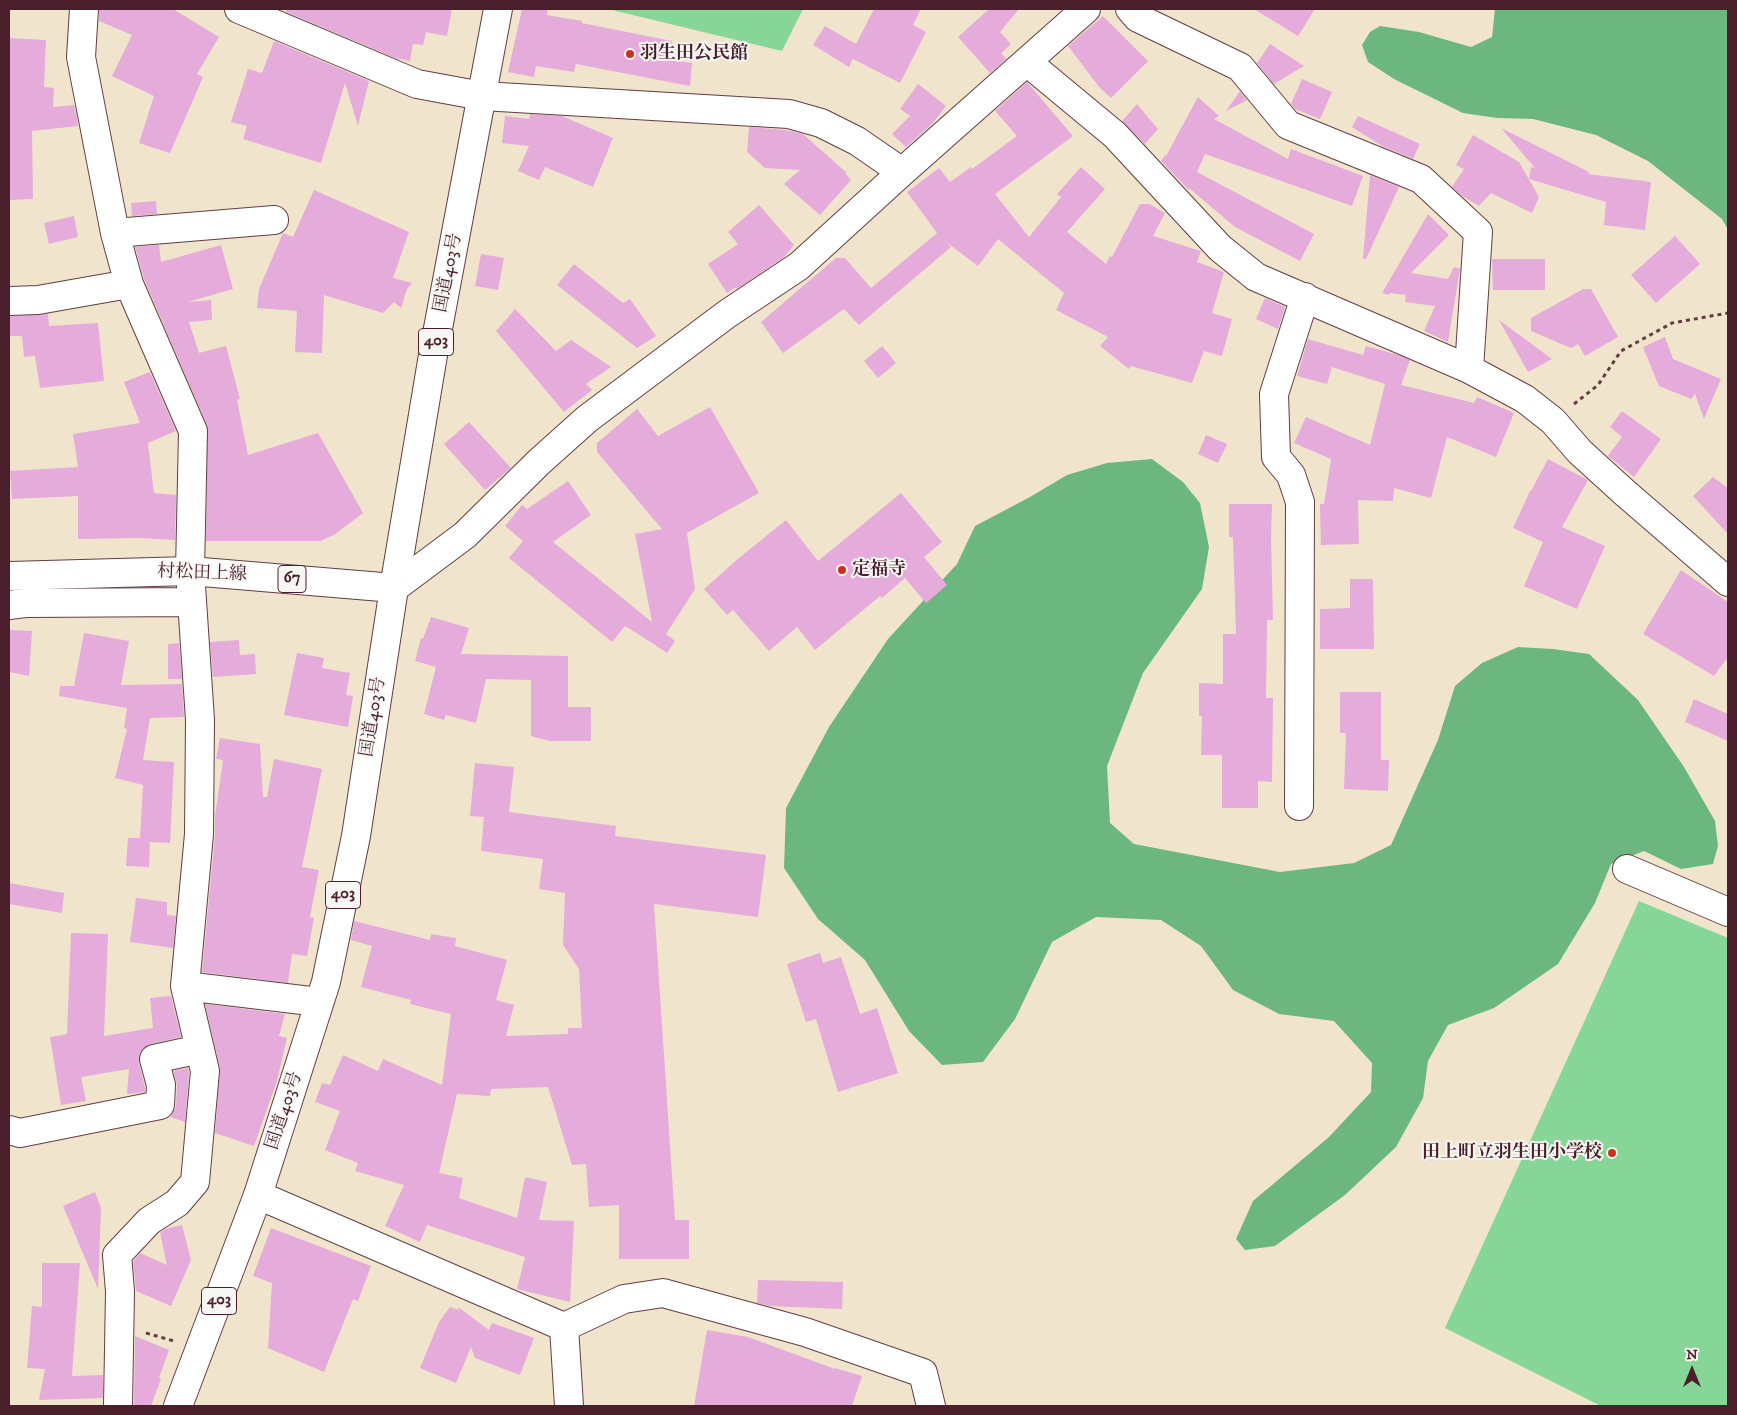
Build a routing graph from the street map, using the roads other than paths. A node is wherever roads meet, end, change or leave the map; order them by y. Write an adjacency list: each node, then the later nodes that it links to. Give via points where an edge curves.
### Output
1 (84, 9): 10 (main road, via 81,57)
2 (238, 9): 7 (main road, via 417,84)
3 (498, 9): 7 (main road, 国道403号 / 403)
4 (1086, 9): 6 (main road)
5 (1130, 9): 14 (main road, via 1138,18 1240,67 1288,125 1421,179 1478,232)
6 (1027, 62): 8 (main road); 12 (main road, via 1115,135 1220,248 1256,277)
7 (482, 96): 8 (main road, via 789,114 821,123 857,141); 18 (main road, 国道403号 / 403, via 433,355)
8 (902, 172): 18 (main road, via 800,266 727,314 588,419 465,535)
9 (274, 220): 10 (main road)
10 (115, 233): 11 (main road)
11 (129, 284): 13 (main road, via 38,300); 15 (main road, via 193,431)
12 (1305, 298): 14 (main road); 21 (main road, via 1274,394 1276,457 1291,475 1300,502)
13 (9, 301)
14 (1469, 369): 17 (main road, via 1526,399 1624,492)
15 (190, 571): 16 (main road, 村松田上線 / 67); 18 (main road, 村松田上線 / 67); 19 (main road)
16 (9, 576)
17 (1728, 582)
18 (394, 588): 25 (main road, 国道403号 / 403, via 356,836)
19 (192, 602): 20 (main road); 24 (main road, via 200,720 199,834)
20 (9, 605)
21 (1298, 806)
22 (1626, 869): 23 (main road)
23 (1728, 912)
24 (185, 986): 25 (main road); 26 (main road)
25 (319, 1002): 28 (main road, 国道403号 / 403)
26 (200, 1049): 27 (main road, via 154,1059 161,1085 160,1106 20,1133); 30 (main road, via 205,1070 195,1182 177,1203 149,1221 117,1255 120,1291)
27 (9, 1130)
28 (258, 1194): 29 (main road); 31 (main road, 国道403号 / 403)
29 (564, 1327): 32 (main road); 33 (main road, via 624,1299 663,1293 805,1332 922,1373)
30 (118, 1406)
31 (178, 1406)
32 (569, 1406)
33 (932, 1406)

